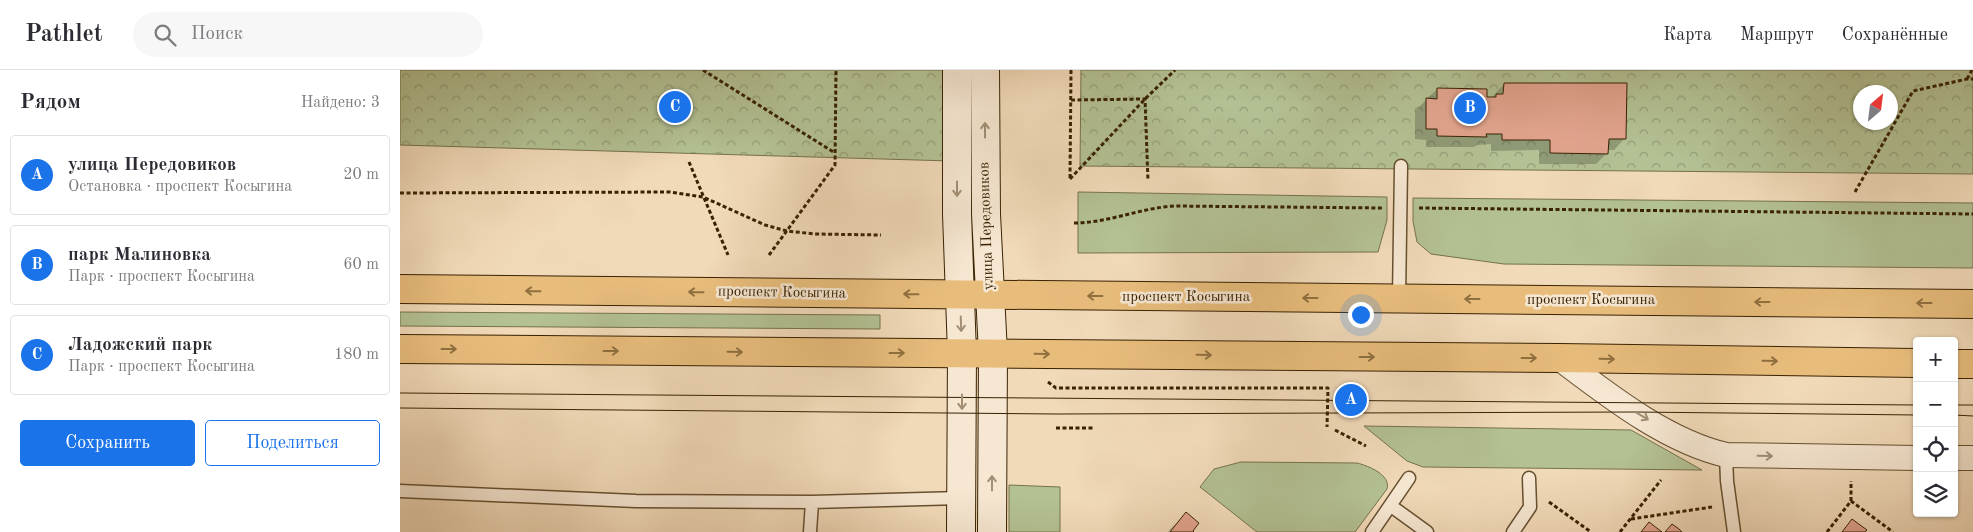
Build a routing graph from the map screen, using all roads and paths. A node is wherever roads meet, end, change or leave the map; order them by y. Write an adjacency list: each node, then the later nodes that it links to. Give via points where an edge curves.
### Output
1 (703, 70): 12 (path)
2 (836, 70): 12 (path)
3 (957, 70): 27 (main road, улица Передовиков, one-way to 27)
4 (985, 70): 28 (main road, улица Передовиков, one-way to 4)
5 (1071, 70): 11 (path)
6 (1175, 70): 10 (path)
7 (1972, 70): 8 (path)
8 (1967, 79): 9 (path); 16 (path, via 1913,91)
9 (1973, 79)
10 (1145, 99): 11 (path); 11 (path, via 1070,179); 15 (path)
11 (1071, 100)
12 (836, 153): 22 (path, via 835,165)
13 (689, 162): 18 (path)
14 (1401, 166): 19 (lane)
15 (1148, 181)
16 (1855, 192)
17 (400, 193): 18 (path, via 670,192)
18 (703, 196): 22 (path, via 765,225); 25 (path)
19 (1401, 208): 20 (path); 21 (path, via 1174,206); 29 (lane)
20 (1973, 214)
21 (1074, 223)
22 (787, 231): 23 (path); 24 (path)
23 (881, 234)
24 (769, 255)
25 (728, 256)
26 (400, 289): 27 (main road, проспект Косыгина, one-way to 26)
27 (960, 295): 28 (main road, проспект Косыгина); 32 (main road, улица Передовиков, one-way to 32)
28 (989, 295): 29 (main road, проспект Косыгина, one-way to 28); 33 (main road, улица Передовиков)
29 (1399, 299): 30 (main road, проспект Косыгина, one-way to 29)
30 (1973, 304)
31 (400, 349): 32 (main road, one-way to 32)
32 (962, 353): 33 (main road); 53 (main road, улица Передовиков, one-way to 53)
33 (993, 354): 34 (main road, one-way to 34); 62 (main road, улица Передовиков, one-way to 33)
34 (1559, 358): 35 (main road, one-way to 35); 44 (street, one-way to 44, via 1619,402 1682,440)
35 (1913, 363)
36 (1958, 364): 37 (main road)
37 (1973, 364)
38 (1048, 382): 39 (path, via 1056,388 1328,388)
39 (1327, 427)
40 (1056, 428): 41 (path)
41 (1095, 428)
42 (1335, 430): 43 (path)
43 (1366, 446)
44 (1726, 455): 45 (street, one-way to 45); 57 (lane)
45 (1913, 458)
46 (1958, 458): 47 (street)
47 (1973, 458)
48 (1409, 478): 58 (lane)
49 (1529, 478): 65 (lane, via 1530,507)
50 (1661, 480): 59 (path)
51 (1851, 480): 55 (path)
52 (400, 491): 56 (lane, via 636,501)
53 (961, 498): 56 (lane); 61 (main road, улица Передовиков)
54 (1546, 499): 66 (path)
55 (1851, 501): 69 (path); 70 (path)
56 (812, 502): 60 (lane)
57 (1730, 505): 59 (path); 68 (lane)
58 (1391, 506): 63 (lane); 64 (lane)
59 (1631, 519): 67 (path)
60 (810, 532)
61 (961, 532)
62 (992, 532)
63 (1372, 532)
64 (1427, 532)
65 (1513, 532)
66 (1591, 532)
67 (1620, 532)
68 (1734, 532)
69 (1827, 532)
70 (1892, 532)

